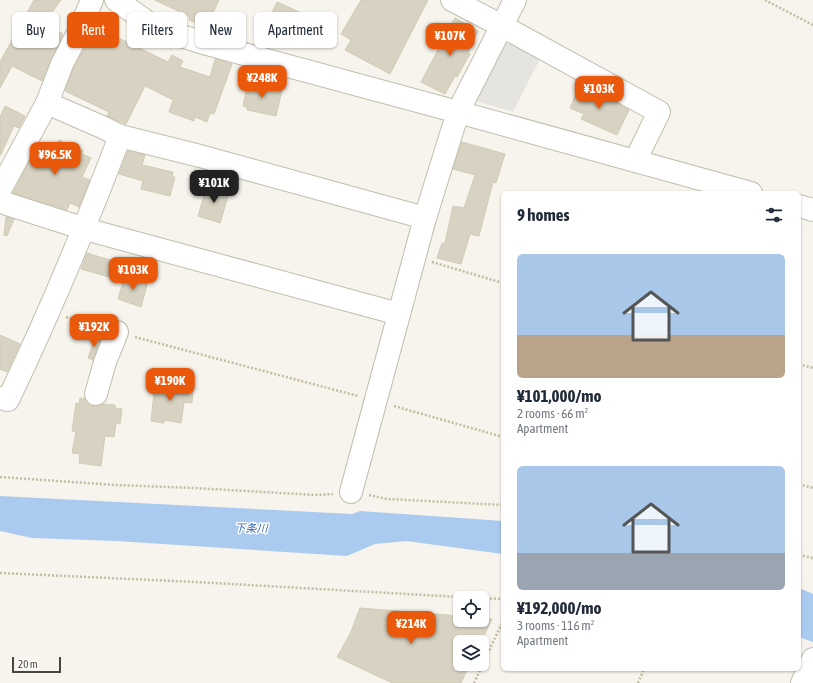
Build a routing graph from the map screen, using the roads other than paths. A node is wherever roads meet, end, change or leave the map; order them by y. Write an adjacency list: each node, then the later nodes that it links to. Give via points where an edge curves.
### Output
1 (92, 0): 6 (street, via 62,64)
2 (116, 0): 7 (street, via 156,27 206,44)
3 (452, 0): 5 (street)
4 (515, 0): 5 (street)
5 (502, 26): 7 (street); 9 (street, via 659,112)
6 (47, 104): 8 (street); 10 (street)
7 (458, 112): 9 (street); 15 (street)
8 (120, 136): 15 (street); 16 (street)
9 (635, 161): 11 (street)
10 (0, 190)
11 (744, 191)
12 (0, 200): 16 (street)
13 (801, 207): 14 (street)
14 (813, 210)
15 (425, 218): 17 (street)
16 (85, 229): 17 (street); 20 (street, via 8,400)
17 (399, 314): 21 (street)
18 (117, 332): 19 (street)
19 (96, 394)
20 (0, 398)
21 (351, 492)
22 (813, 659): 23 (street)
23 (802, 683)

